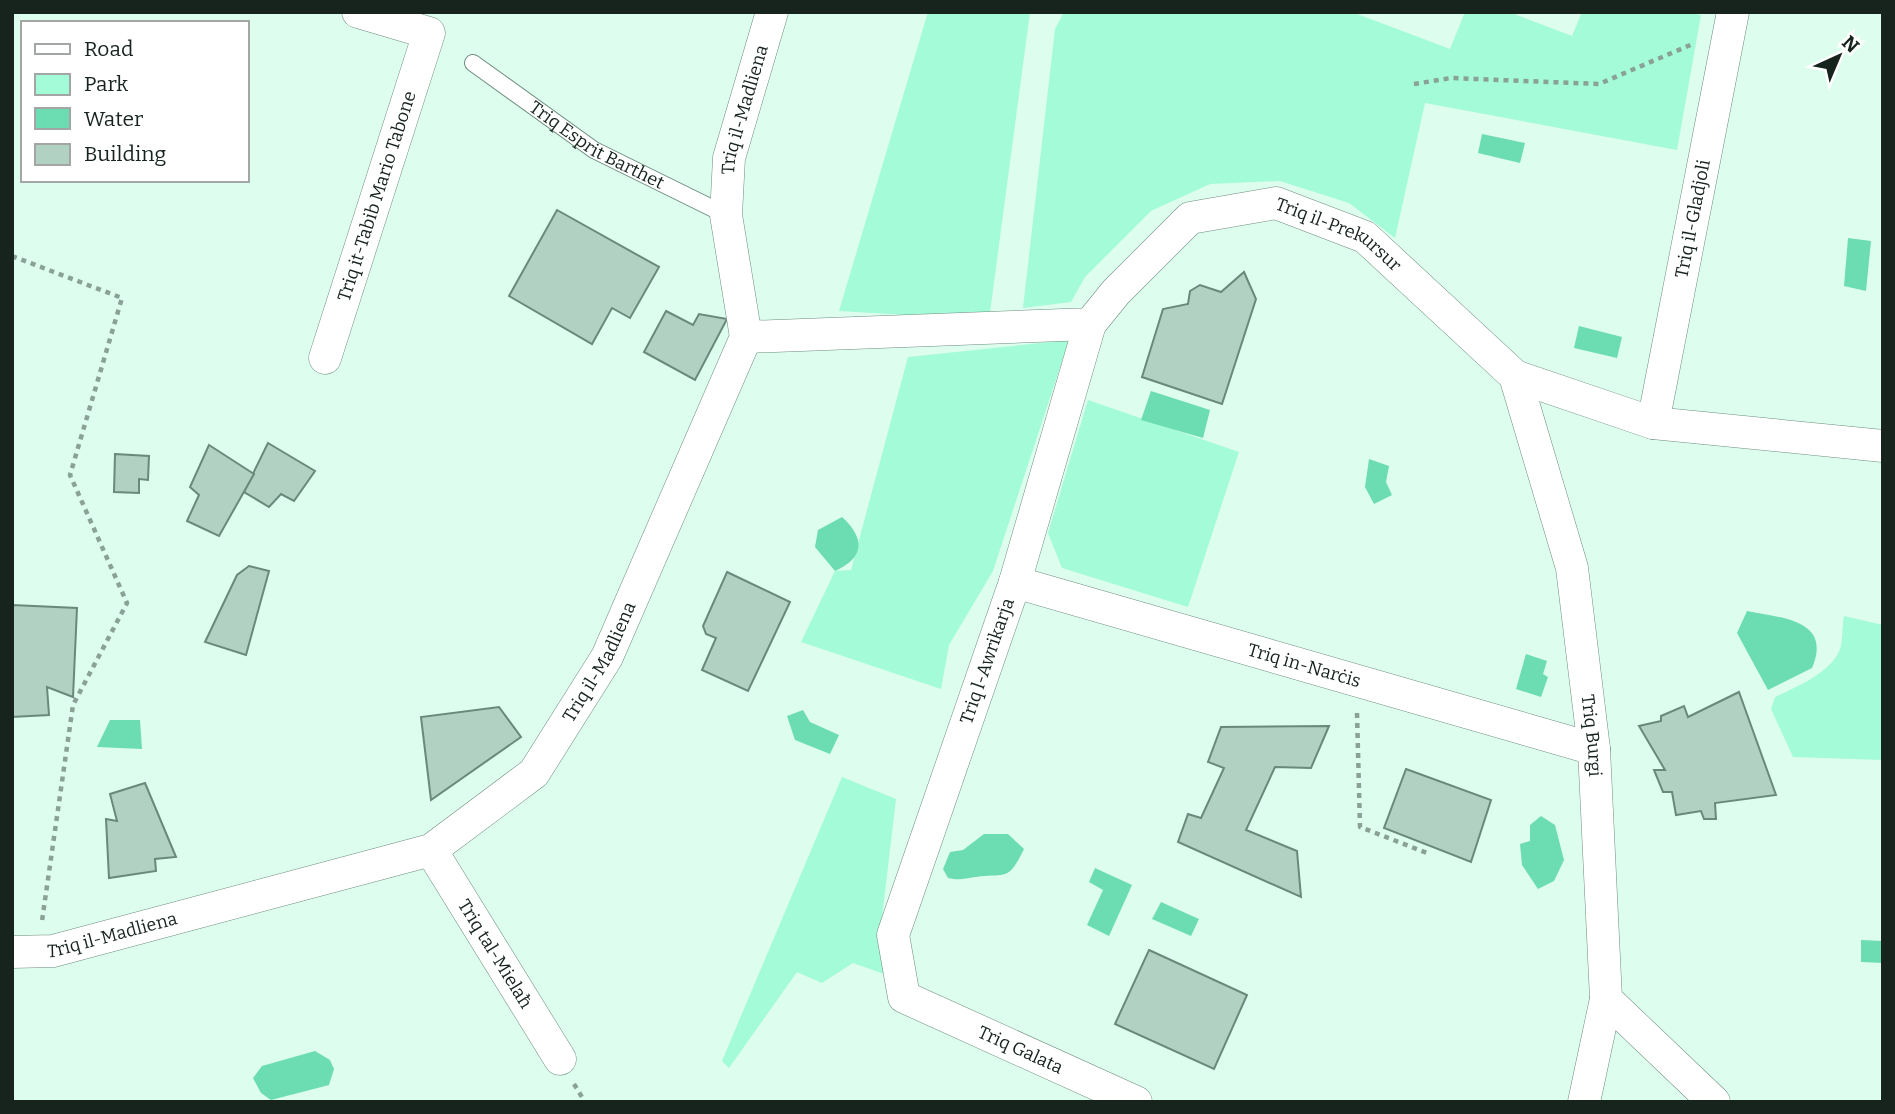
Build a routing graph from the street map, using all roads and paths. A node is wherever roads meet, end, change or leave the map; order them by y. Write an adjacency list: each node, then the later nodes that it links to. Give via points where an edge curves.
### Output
1 (358, 12): 10 (street, Triq it-Tabib Mario Tabone, via 429,33)
2 (772, 12): 6 (street, Triq il-Madliena, via 729,158)
3 (1732, 20): 5 (path, via 1599,84 1451,78); 12 (street, Triq il-Gladjoli)
4 (473, 62): 6 (lane, Triq Esprit Barthet, via 594,150)
5 (1414, 84)
6 (726, 215): 9 (street, Triq il-Madliena)
7 (12, 256): 19 (path, via 122,298 70,475 127,603 73,705 41,917)
8 (1090, 324): 9 (street); 11 (street, Triq il-Prekursur, via 1190,218 1276,204 1365,237); 14 (street, Triq l-Awrikarja)
9 (746, 337): 17 (street, Triq il-Madliena, via 607,657 534,773)
10 (326, 358)
11 (1515, 376): 12 (street, Triq il-Prekursur); 16 (street, Triq Burgi, via 1572,568)
12 (1653, 423): 13 (street, Triq il-Prekursur)
13 (1883, 446)
14 (1015, 582): 15 (street, Triq in-Narċis); 21 (street, Triq l-Awrikarja, via 893,935)
15 (1356, 681): 16 (street, Triq in-Narċis); 18 (path, via 1360,827)
16 (1594, 749): 22 (street, Triq Burgi)
17 (431, 850): 19 (street, Triq il-Madliena); 23 (street, Triq tal-Mielaħ)
18 (1427, 853)
19 (53, 951): 20 (street, Triq il-Madliena)
20 (12, 952)
21 (904, 997): 24 (street, Triq Galata)
22 (1606, 999): 25 (street, Triq Burgi); 26 (street)
23 (560, 1059)
24 (1136, 1102)
25 (1584, 1102)
26 (1714, 1102)

